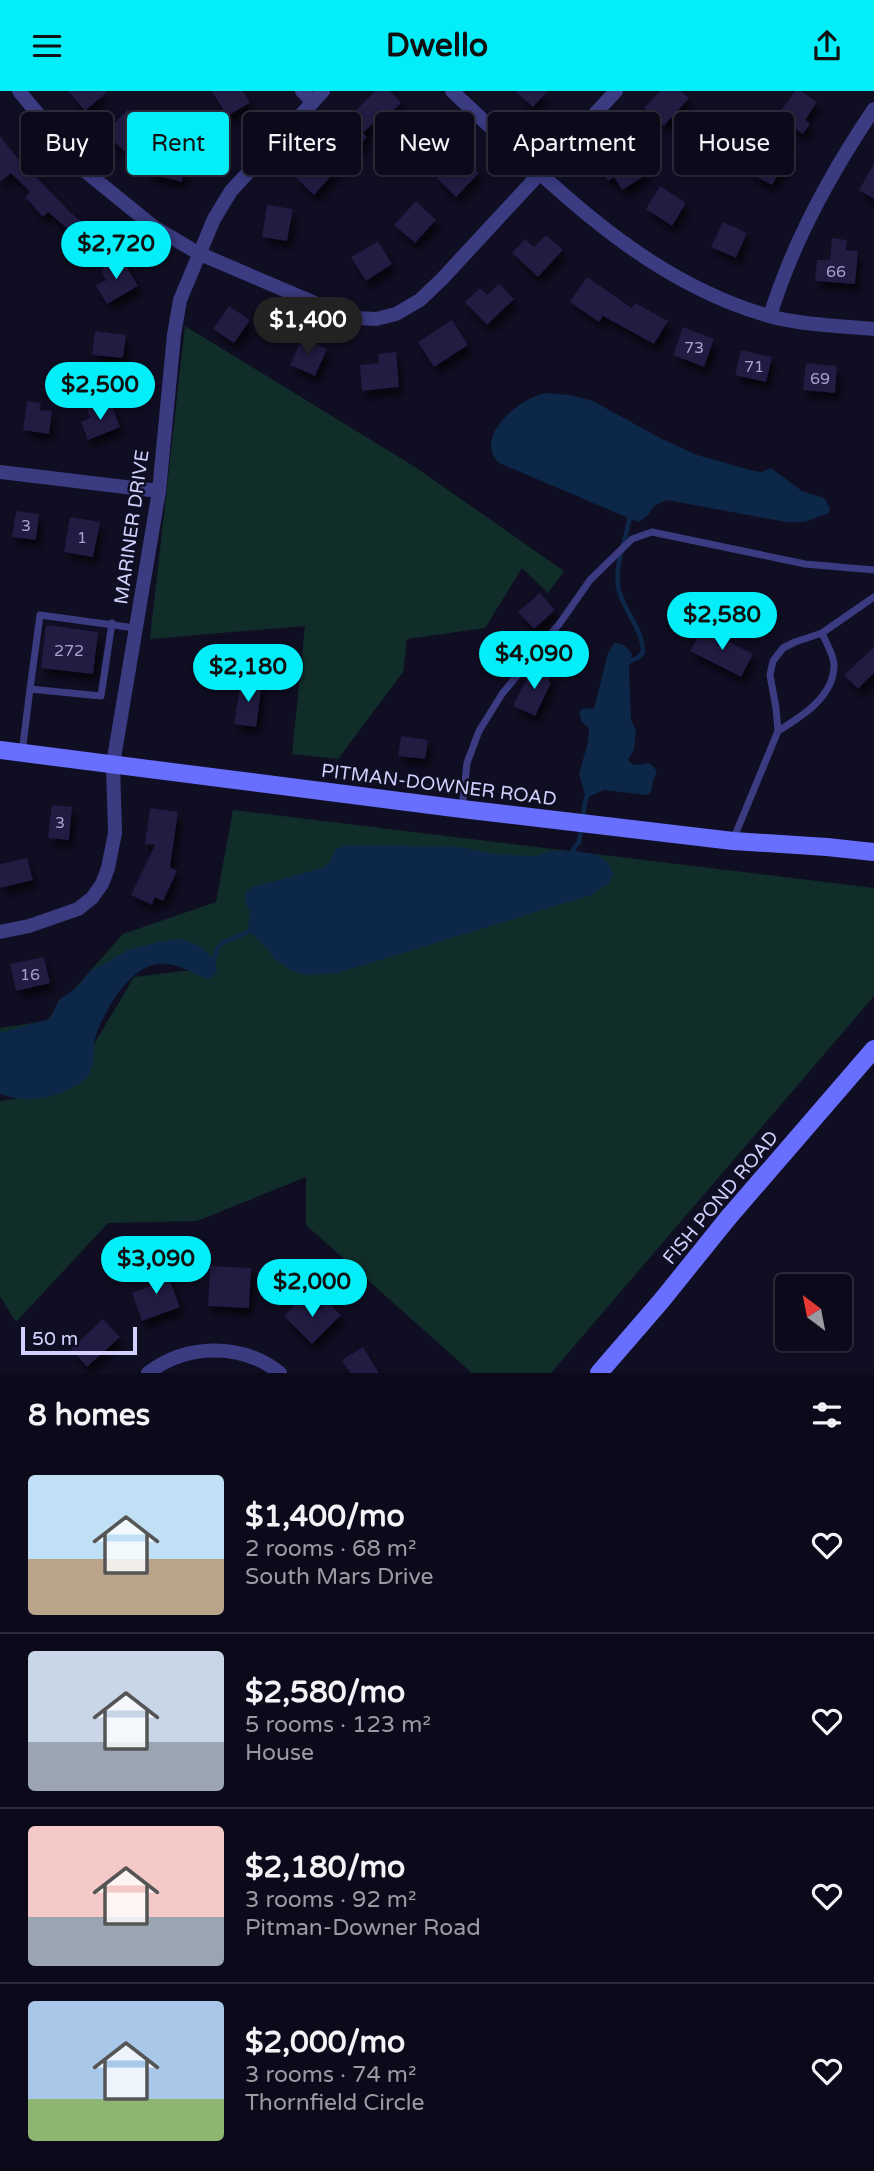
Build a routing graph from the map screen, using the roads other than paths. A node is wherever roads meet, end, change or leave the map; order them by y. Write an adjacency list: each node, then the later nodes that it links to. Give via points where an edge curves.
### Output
1 (19, 91): 11 (street, via 85,171 155,227)
2 (302, 91): 5 (street)
3 (452, 91): 8 (street)
4 (616, 91): 7 (street)
5 (318, 97): 11 (street, MARINER DRIVE, via 231,191)
6 (874, 109): 12 (street, via 813,207)
7 (597, 112)
8 (488, 125)
9 (538, 175): 11 (street, via 420,300 376,319 324,307)
10 (542, 175): 12 (street, via 626,246 666,272 710,295)
11 (198, 253): 15 (street, MARINER DRIVE, via 176,317)
12 (770, 316): 13 (street)
13 (874, 329)
14 (0, 472): 15 (street)
15 (159, 491): 19 (street, MARINER DRIVE)
16 (874, 570): 26 (lane, via 805,564 652,532 632,539 590,580 502,694 479,731 467,763)
17 (874, 597): 20 (lane)
18 (112, 623): 19 (lane); 21 (lane, via 101,696); 21 (lane, via 40,615)
19 (135, 628): 25 (street, MARINER DRIVE)
20 (822, 633): 22 (lane, via 834,662 832,685 804,715); 22 (lane, via 783,648 773,661 770,675)
21 (30, 689): 24 (lane)
22 (778, 731): 27 (lane)
23 (0, 750): 24 (street, PITMAN-DOWNER ROAD)
24 (22, 753): 25 (street, PITMAN-DOWNER ROAD)
25 (113, 764): 26 (street, PITMAN-DOWNER ROAD); 29 (street, MARINER DRIVE, via 115,833 102,884 78,909)
26 (462, 809): 27 (street, PITMAN-DOWNER ROAD)
27 (733, 841): 28 (street, PITMAN-DOWNER ROAD)
28 (874, 852)
29 (0, 932)
30 (874, 1049): 33 (street, FISH POND ROAD)
31 (148, 1373): 32 (street, via 174,1357 202,1350 263,1362)
32 (280, 1373)
33 (599, 1373)

